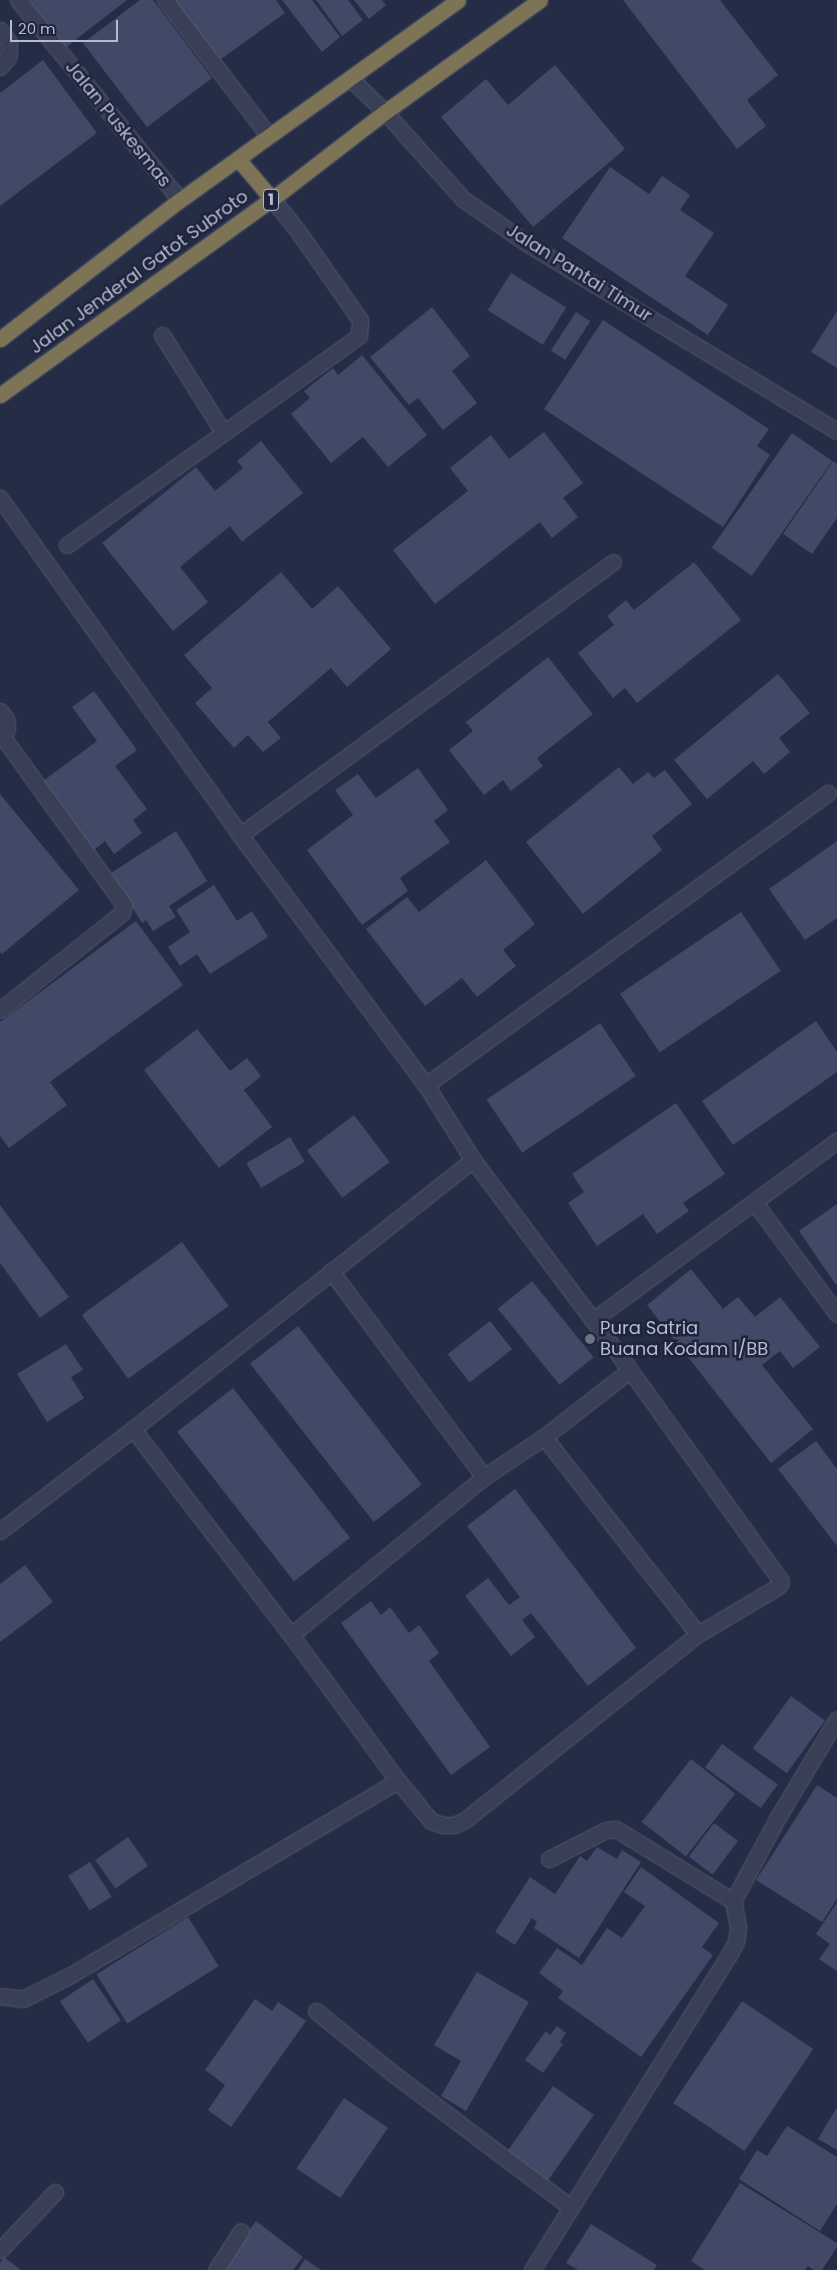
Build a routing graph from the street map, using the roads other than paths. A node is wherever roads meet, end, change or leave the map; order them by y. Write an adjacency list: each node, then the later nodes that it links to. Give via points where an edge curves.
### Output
1 (18, 0): 12 (street, Jalan Puskesmas)
2 (165, 0): 9 (street)
3 (458, 0): 7 (highway, Jalan Jenderal Gatot Subroto)
4 (540, 0): 8 (highway, Jalan Jenderal Gatot Subroto / 1)
5 (0, 30): 6 (street, via 9,42 9,50 8,58)
6 (0, 67)
7 (350, 78): 8 (street, Jalan Pantai Timur); 9 (highway, Jalan Jenderal Gatot Subroto)
8 (384, 112): 11 (highway, Jalan Jenderal Gatot Subroto / 1); 16 (street, Jalan Pantai Timur, via 463,199 528,244)
9 (269, 136): 10 (highway, Jalan Jenderal Gatot Subroto)
10 (238, 159): 11 (highway); 12 (highway, Jalan Jenderal Gatot Subroto)
11 (272, 199): 15 (highway, Jalan Jenderal Gatot Subroto / 1); 17 (street, via 360,320 361,330 359,336)
12 (180, 200): 14 (highway, Jalan Jenderal Gatot Subroto)
13 (162, 335): 17 (street)
14 (0, 340)
15 (0, 395)
16 (837, 431)
17 (223, 432): 19 (street)
18 (0, 498): 24 (street)
19 (67, 545)
20 (613, 562): 24 (street)
21 (0, 711): 22 (street, via 6,719 7,729)
22 (2, 738): 25 (street, via 124,904 122,913)
23 (828, 793): 26 (street)
24 (240, 835): 26 (street)
25 (0, 1010)
26 (426, 1085): 28 (street)
27 (837, 1141): 29 (street)
28 (473, 1160): 30 (street); 32 (street)
29 (755, 1203): 31 (street); 32 (street)
30 (331, 1271): 34 (street); 36 (street)
31 (837, 1314)
32 (593, 1320): 33 (street)
33 (630, 1370): 35 (street); 38 (street, via 781,1582 780,1586)
34 (133, 1429): 37 (street); 39 (street)
35 (544, 1436): 36 (street); 38 (street)
36 (484, 1477): 39 (street)
37 (0, 1531)
38 (698, 1634): 41 (street, via 465,1820 443,1825 431,1820)
39 (291, 1635): 41 (street)
40 (837, 1719): 43 (street, via 778,1817)
41 (398, 1781): 44 (street, via 69,1976 23,1999)
42 (549, 1859): 43 (street, via 606,1830 616,1829)
43 (733, 1901): 47 (street, via 738,1928 736,1942)
44 (0, 1996)
45 (316, 2011): 47 (street)
46 (54, 2192): 49 (street)
47 (570, 2207): 51 (street)
48 (241, 2231): 50 (street)
49 (0, 2250)
50 (216, 2270)
51 (532, 2270)

